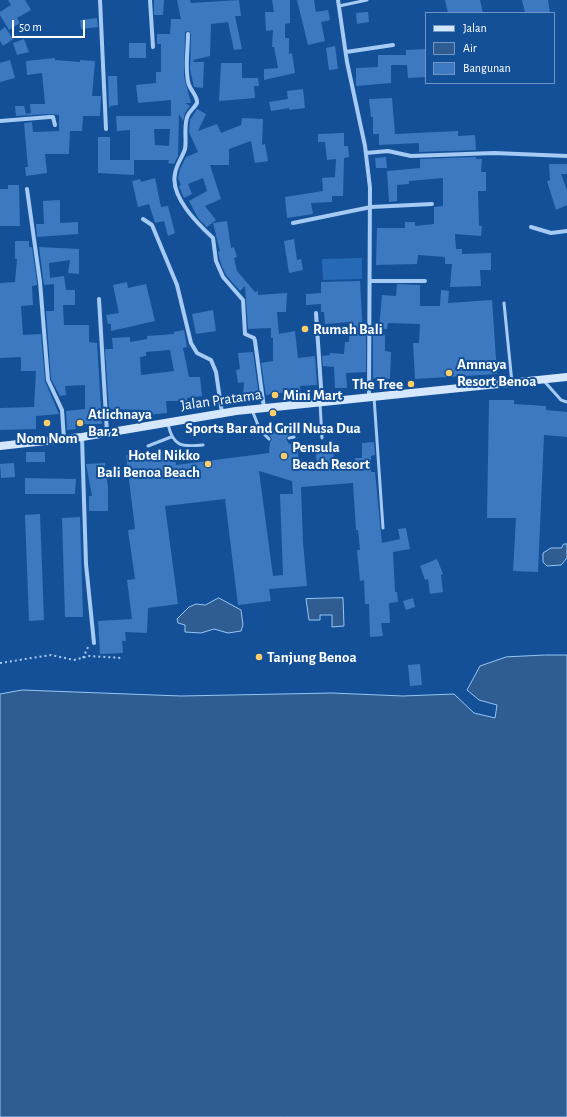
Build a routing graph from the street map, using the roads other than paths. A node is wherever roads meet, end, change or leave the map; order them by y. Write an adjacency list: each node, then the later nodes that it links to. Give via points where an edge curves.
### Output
1 (100, 0): 12 (street)
2 (150, 0): 8 (street)
3 (338, 0): 5 (street)
4 (367, 0): 5 (lane)
5 (339, 6): 9 (street)
6 (188, 34): 33 (street, via 186,75 198,103 188,115 185,149 175,171 174,184 190,213 213,238 216,261 223,277 243,300 245,332 255,341)
7 (393, 45): 9 (street)
8 (153, 46)
9 (346, 52): 13 (street)
10 (0, 121): 11 (street, via 50,117 53,118)
11 (55, 125)
12 (106, 129)
13 (366, 153): 14 (street, via 388,152 411,156 494,153); 17 (street)
14 (567, 156)
15 (27, 189): 44 (street, via 40,282 48,380 62,410)
16 (432, 204): 17 (street)
17 (371, 207): 19 (street); 22 (street)
18 (143, 219): 35 (street, via 152,225 177,285 190,343 196,353 211,360 216,372)
19 (292, 223)
20 (531, 227): 21 (street, via 551,233)
21 (567, 231)
22 (370, 281): 23 (street); 30 (street)
23 (425, 281)
24 (99, 299): 37 (street)
25 (504, 303): 29 (lane)
26 (316, 313): 32 (street)
27 (567, 377): 28 (street, Jalan Pratama)
28 (542, 379): 29 (street, Jalan Pratama); 31 (lane, via 561,400)
29 (512, 383): 30 (street, Jalan Pratama)
30 (372, 398): 32 (street, Jalan Pratama); 48 (lane)
31 (567, 402)
32 (321, 403): 33 (street, Jalan Pratama); 43 (lane)
33 (264, 408): 34 (street, Jalan Pratama)
34 (252, 409): 35 (street, Jalan Pratama); 41 (lane, via 260,430)
35 (222, 413): 36 (street, Jalan Pratama)
36 (167, 422): 37 (street, Jalan Pratama); 39 (lane)
37 (107, 433): 38 (street, Jalan Pratama)
38 (82, 437): 44 (street, Jalan Pratama); 49 (street, via 86,564)
39 (171, 437): 45 (lane, via 186,447); 47 (lane)
40 (294, 437): 42 (lane)
41 (269, 438)
42 (289, 438)
43 (322, 438)
44 (64, 439): 46 (street, Jalan Pratama)
45 (203, 445)
46 (0, 446)
47 (148, 446)
48 (383, 528)
49 (94, 642)

